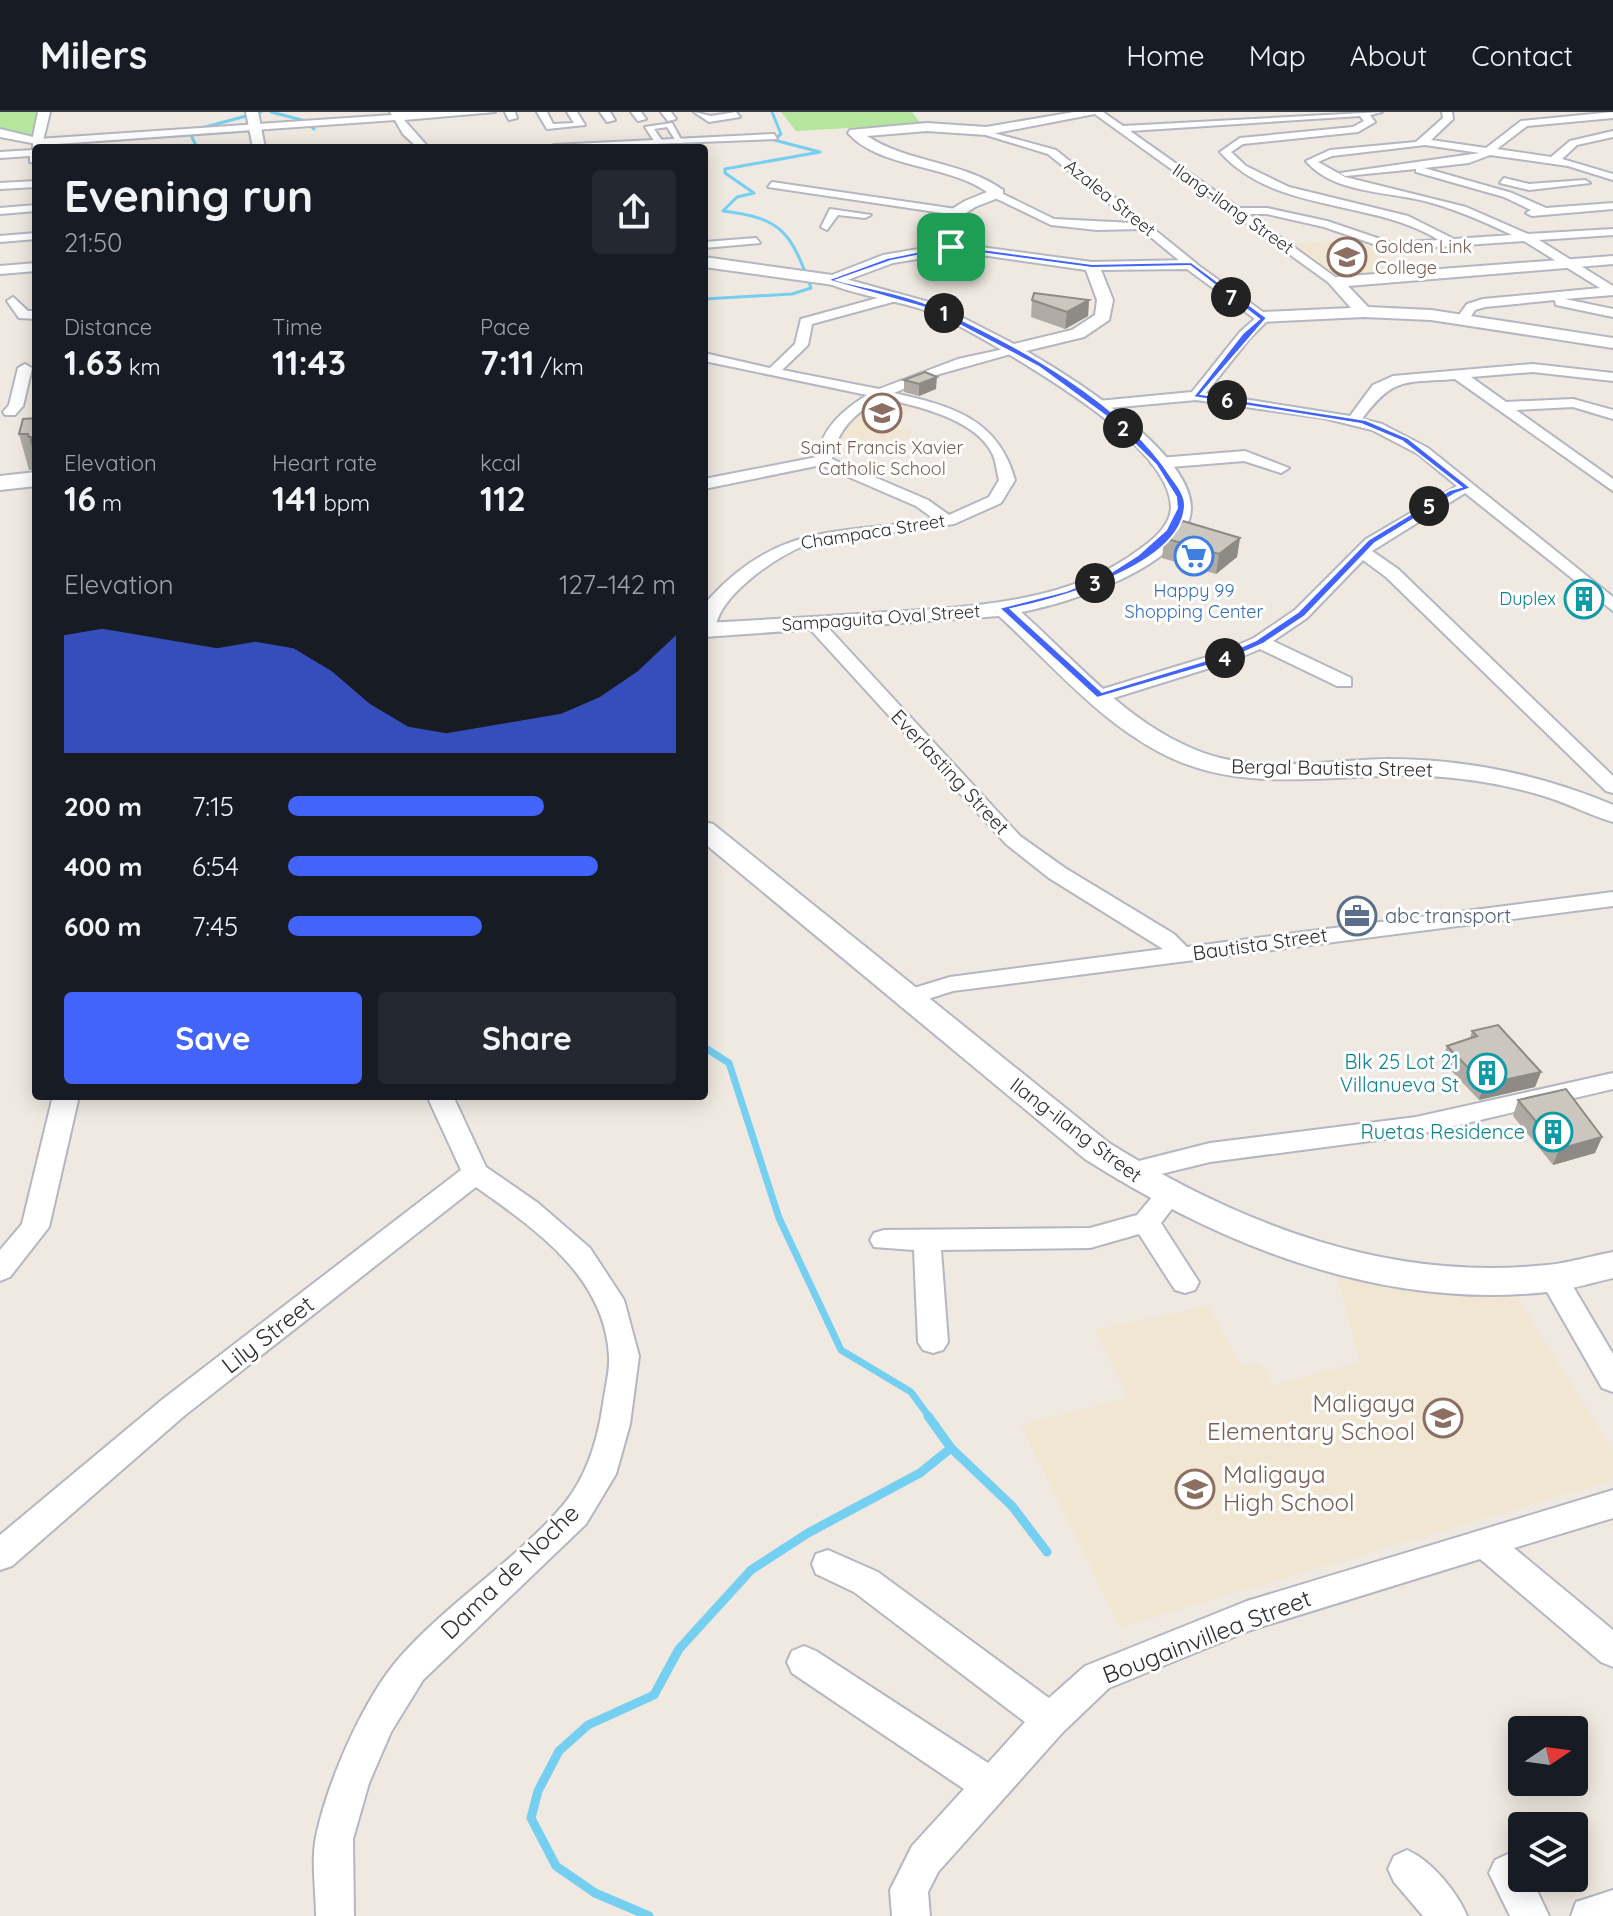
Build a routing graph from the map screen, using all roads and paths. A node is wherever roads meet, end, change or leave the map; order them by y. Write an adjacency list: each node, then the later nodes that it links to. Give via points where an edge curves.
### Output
1 (44, 112): 31 (street)
2 (252, 112): 17 (street)
3 (490, 112): 11 (street)
4 (542, 112): 5 (street, via 556,128 580,125)
5 (572, 112)
6 (699, 112): 7 (street, via 706,119 735,117)
7 (731, 112)
8 (1097, 112): 21 (street, Ilang-ilang Street); 22 (main road)
9 (1381, 112): 12 (street)
10 (1447, 112): 30 (street, via 1448,119)
11 (470, 113): 13 (street)
12 (1369, 113): 21 (street); 73 (street, via 1370,122 1355,130 1240,141 1225,152 1268,181 1406,218)
13 (433, 114): 14 (street)
14 (396, 115): 17 (street); 35 (street)
15 (1613, 115): 38 (street, via 1524,123)
16 (669, 119): 27 (street); 28 (street, via 649,127)
17 (256, 126): 20 (street); 34 (street)
18 (709, 126): 26 (street)
19 (740, 126): 29 (street)
20 (145, 129): 32 (street); 33 (street)
21 (1120, 129): 59 (street, Ilang-ilang Street)
22 (982, 131): 52 (main road, via 927,127 854,134 891,152 966,173); 65 (street, Azalea Street, via 1052,152)
23 (0, 133): 40 (street)
24 (1613, 134): 43 (street, via 1574,143)
25 (774, 137): 29 (street)
26 (718, 139): 27 (street); 29 (street); 37 (street)
27 (685, 140): 28 (street)
28 (659, 142): 36 (street)
29 (752, 142)
30 (1425, 142): 38 (street); 45 (street, via 1312,158 1314,166)
31 (37, 144)
32 (86, 144)
33 (146, 144)
34 (258, 144)
35 (420, 144)
36 (638, 144)
37 (727, 150)
38 (1488, 152): 43 (street); 44 (street, via 1469,160)
39 (0, 155): 41 (street)
40 (32, 156)
41 (32, 157)
42 (1509, 165): 43 (street)
43 (1554, 166): 46 (street, via 1585,183 1529,187); 47 (street, via 1569,163)
44 (1415, 167): 45 (street); 55 (street)
45 (1329, 174): 62 (street)
46 (1479, 174)
47 (1613, 177)
48 (32, 184): 50 (street)
49 (772, 185): 61 (street)
50 (0, 186)
51 (1613, 193): 55 (street)
52 (997, 195): 61 (main road); 65 (street, via 1051,222)
53 (32, 196): 54 (street)
54 (0, 198)
55 (1520, 200): 60 (street)
56 (1613, 206): 60 (street)
57 (32, 208): 58 (street)
58 (0, 211)
59 (1235, 211): 73 (street, via 1267,211 1327,224 1385,246); 83 (street, Ilang-ilang Street)
60 (1545, 212): 62 (street)
61 (951, 215): 66 (street, via 834,211); 74 (main road, via 935,230)
62 (1483, 216): 70 (street)
63 (32, 222): 64 (street)
64 (0, 224)
65 (1144, 226): 78 (street, Azalea Street)
66 (827, 227)
67 (1613, 232): 70 (street)
68 (32, 236): 71 (street)
69 (708, 238): 72 (street, via 751,237)
70 (1524, 238): 73 (street); 77 (street)
71 (0, 239)
72 (708, 244)
73 (1453, 244)
74 (951, 247): 79 (street); 82 (main road, via 889,259)
75 (1613, 260): 77 (street)
76 (708, 263): 82 (main road, Sampaguita Oval Street)
77 (1571, 263): 83 (street); 84 (street)
78 (1191, 264): 79 (street); 91 (street, Azalea Street)
79 (1092, 266): 94 (street, via 1105,300 1103,317 1078,334)
80 (32, 267): 81 (street)
81 (0, 270)
82 (831, 280): 85 (street, Sampaguita Oval Street)
83 (1336, 282): 88 (street, Ilang-ilang Street)
84 (1612, 291): 86 (street)
85 (896, 297): 94 (street, Sampaguita Oval Street, via 942,312); 97 (street, via 806,322 801,345)
86 (1547, 297): 89 (street); 92 (street, via 1483,303)
87 (32, 299): 90 (street, via 13,301 24,315)
88 (1364, 312): 91 (street); 92 (street)
89 (1613, 313)
90 (32, 315)
91 (1264, 318): 103 (street)
92 (1463, 318): 93 (street)
93 (1613, 343)
94 (1013, 349): 102 (street, via 922,373); 104 (street, Sampaguita Oval Street)
95 (708, 358): 97 (street, Champaca Street)
96 (25, 368): 100 (street)
97 (773, 372): 102 (street, Champaca Street)
98 (1456, 373): 99 (street, via 1533,368); 105 (street); 108 (street, via 1385,383)
99 (1613, 377)
100 (18, 388): 101 (street); 106 (street)
101 (0, 389)
102 (878, 395): 109 (street, via 837,426 826,443); 117 (street, Champaca Street, via 960,419 1000,454 1008,480 1005,490 978,510)
103 (1196, 396): 104 (street); 108 (street)
104 (1098, 405): 110 (street, Sampaguita Oval Street)
105 (1501, 407): 107 (street, via 1563,402); 115 (street)
106 (10, 412)
107 (1613, 415)
108 (1354, 420): 116 (street, via 1405,439)
109 (824, 460): 114 (street); 117 (street, via 849,476 922,503)
110 (1159, 463): 111 (street, via 1245,456); 120 (street, Sampaguita Oval Street, via 1176,486 1181,508 1163,540 1093,584)
111 (1281, 468)
112 (32, 479): 113 (main road)
113 (0, 483)
114 (708, 483)
115 (1613, 486)
116 (1467, 488): 118 (street, via 1408,518); 119 (street)
117 (948, 521): 121 (street, Champaca Street, via 824,536 781,549 719,598)
118 (1361, 551): 124 (street, via 1301,614); 127 (street, via 1392,573)
119 (1613, 606)
120 (1004, 608): 122 (street, Sampaguita Oval Street); 126 (street, Bergal Bautista Street)
121 (708, 615)
122 (815, 624): 123 (street, Sampaguita Oval Street); 131 (street, Everlasting Street, via 1013,840)
123 (708, 630)
124 (1260, 642): 125 (street); 126 (street)
125 (1344, 682)
126 (1100, 696): 128 (street, Bergal Bautista Street, via 1148,735 1210,763 1264,770 1452,771 1544,788)
127 (1613, 787)
128 (1613, 814)
129 (708, 833): 132 (street, Ilang-ilang Street)
130 (1613, 899): 131 (street, Bautista Street)
131 (1181, 954): 132 (street, Bautista Street, via 950,984)
132 (909, 997): 137 (street, Ilang-ilang Street)
133 (1613, 1081): 137 (street, via 1352,1137 1200,1152)
134 (65, 1100): 143 (street, via 35,1227)
135 (442, 1100): 136 (street)
136 (475, 1173): 150 (street, Lily Street, via 245,1352); 159 (street, Dama de Noche, via 580,1255 610,1300 624,1356 615,1424 600,1474 575,1514 411,1669 378,1721 334,1839)
137 (1128, 1173): 138 (street, Ilang-ilang Street)
138 (1168, 1197): 139 (street); 144 (street, Ilang-ilang Street, via 1252,1234 1350,1263 1436,1278)
139 (1146, 1222): 141 (street, via 1090,1238); 145 (street)
140 (884, 1240): 141 (street)
141 (927, 1241): 146 (street)
142 (1613, 1265): 144 (street, Ilang-ilang Street)
143 (0, 1270)
144 (1552, 1276): 147 (street)
145 (1185, 1282)
146 (933, 1342)
147 (1613, 1380)
148 (1613, 1504): 149 (street, Bougainvillea Street)
149 (1484, 1543): 152 (street); 154 (street, Bougainvillea Street, via 1247,1616 1111,1671 1097,1677)
150 (0, 1556)
151 (828, 1564): 154 (street, via 866,1582)
152 (1613, 1651)
153 (804, 1662): 155 (street)
154 (1050, 1720): 155 (street, Bougainvillea Street)
155 (991, 1786): 160 (street, Bougainvillea Street, via 925,1859 909,1890)
156 (1407, 1869): 161 (street)
157 (1518, 1892): 162 (street)
158 (1613, 1909): 163 (street)
159 (335, 1916)
160 (911, 1916)
161 (1448, 1916)
162 (1530, 1916)
163 (1590, 1916)

